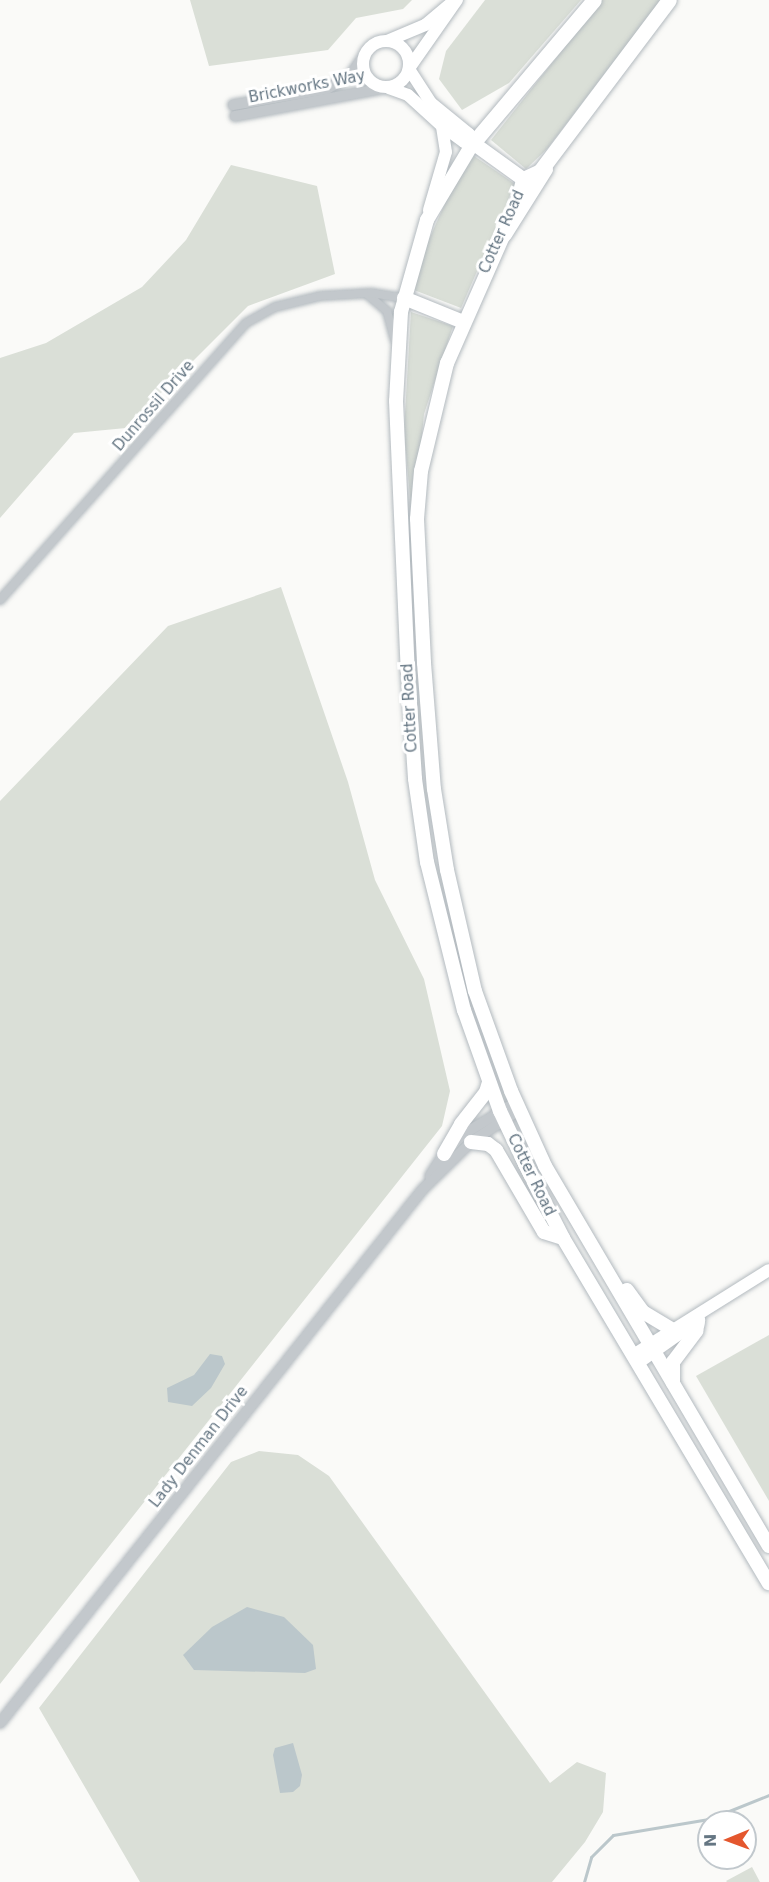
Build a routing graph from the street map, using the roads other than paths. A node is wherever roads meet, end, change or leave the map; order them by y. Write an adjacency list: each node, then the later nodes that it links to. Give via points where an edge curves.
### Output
1 (456, 0): 4 (main road, via 425,25); 6 (main road)
2 (594, 0): 9 (highway)
3 (669, 0): 10 (highway)
4 (387, 41): 5 (main road); 6 (main road, via 404,50)
5 (366, 52): 7 (main road, via 365,75); 7 (street, Brickworks Way, via 350,76 327,89 234,111)
6 (409, 69): 7 (main road, via 403,80); 9 (main road, via 431,103 469,134)
7 (386, 88): 8 (main road, via 408,95)
8 (442, 126): 9 (main road, via 464,142); 12 (main road, via 446,152)
9 (472, 143): 11 (main road, Cotter Road); 12 (main road, Cotter Road)
10 (552, 156): 11 (highway, via 537,174); 13 (highway)
11 (523, 179): 13 (main road, Cotter Road, via 522,192)
12 (426, 220): 15 (main road, Cotter Road)
13 (504, 234): 16 (main road, Cotter Road)
14 (365, 293): 15 (street, Dunrossil Drive); 17 (street, via 380,301 390,316); 18 (street, Dunrossil Drive, via 304,299 275,307 246,323)
15 (404, 298): 16 (main road); 17 (main road, Cotter Road)
16 (463, 322): 20 (main road, Cotter Road, via 430,423 418,505 429,742 461,939 475,991)
17 (396, 361): 19 (main road, Cotter Road, via 408,673 419,811 442,933)
18 (0, 600)
19 (489, 1082): 21 (main road, Cotter Road); 23 (main road)
20 (517, 1106): 21 (street, Lady Denman Drive); 25 (main road, Cotter Road)
21 (502, 1115): 22 (street, Lady Denman Drive); 23 (street, Lady Denman Drive, via 474,1126); 26 (main road, Cotter Road)
22 (471, 1142): 24 (street, Lady Denman Drive); 26 (main road, via 482,1142 496,1150 544,1232)
23 (444, 1155): 24 (street, Lady Denman Drive)
24 (423, 1190): 36 (street, Lady Denman Drive)
25 (578, 1225): 30 (main road, via 597,1239 643,1312); 31 (main road, Cotter Road)
26 (563, 1238): 32 (main road, Cotter Road)
27 (769, 1270): 28 (main road)
28 (707, 1309): 29 (main road); 30 (main road)
29 (698, 1322): 31 (main road); 33 (main road, via 696,1331 673,1362)
30 (671, 1329): 31 (main road)
31 (651, 1348): 32 (main road); 33 (main road, Cotter Road)
32 (635, 1359): 35 (main road, Cotter Road)
33 (673, 1388): 34 (main road, Cotter Road)
34 (769, 1546)
35 (769, 1583)
36 (0, 1723)

